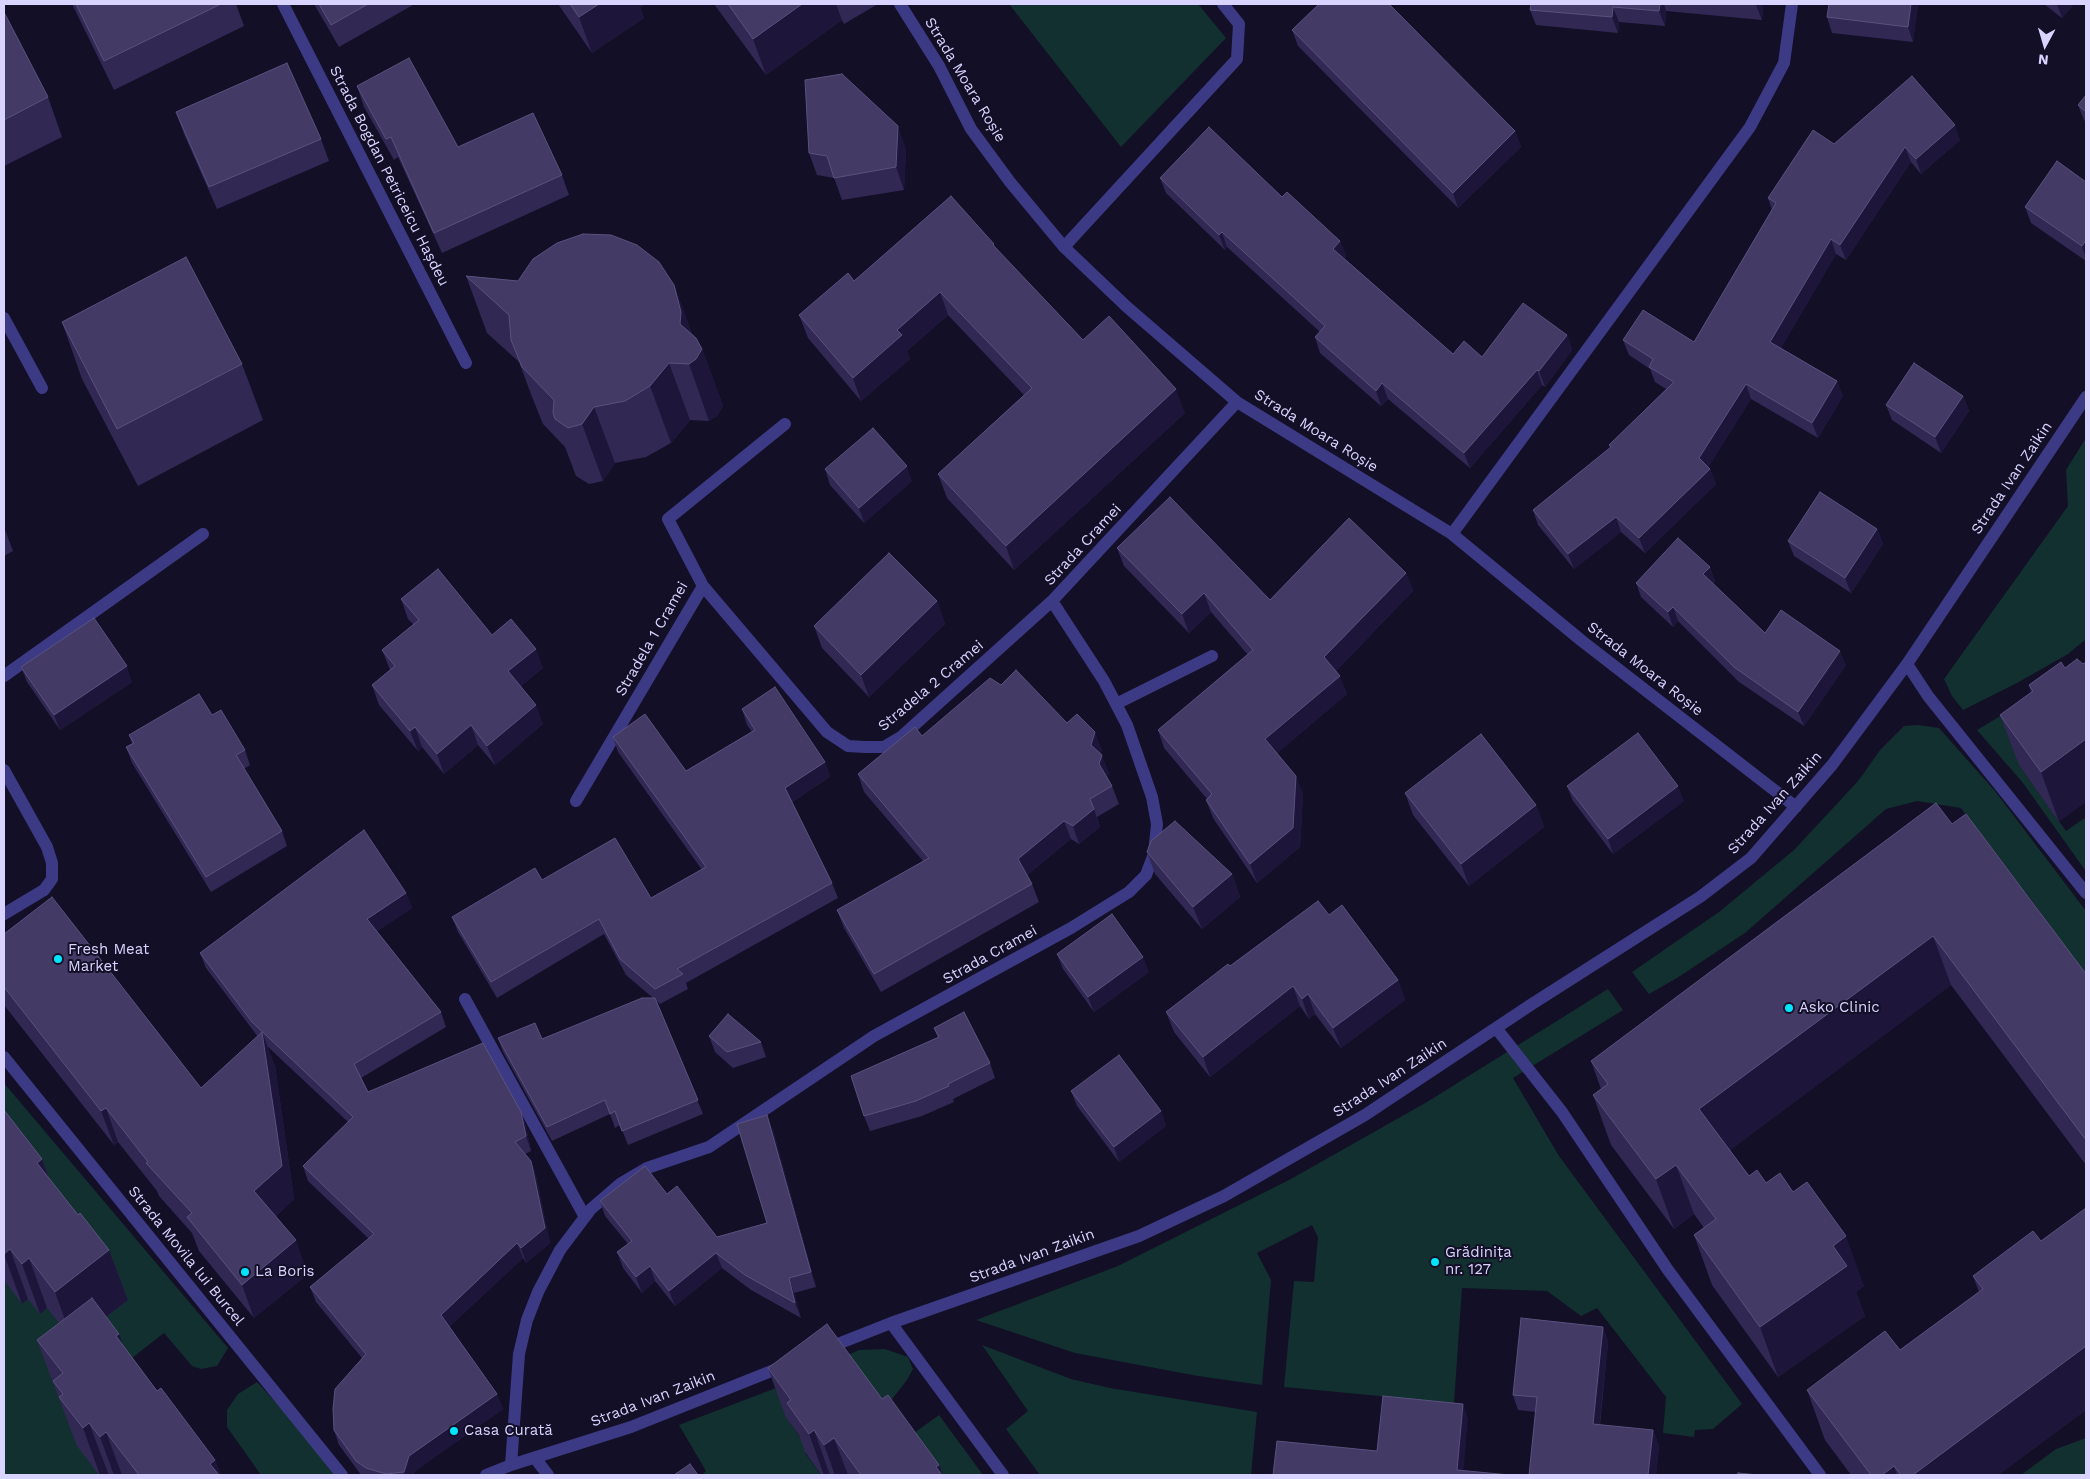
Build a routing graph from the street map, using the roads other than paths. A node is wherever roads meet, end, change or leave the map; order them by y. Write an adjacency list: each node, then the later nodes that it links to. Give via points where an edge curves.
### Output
1 (283, 4): 7 (street, Strada Bogdan Petriceicu Hașdeu)
2 (900, 4): 5 (street, Strada Moara Roșie, via 939,66 971,129)
3 (1223, 4): 5 (street, via 1239,24 1237,59)
4 (1792, 4): 13 (street, via 1784,62 1750,127)
5 (1064, 247): 10 (street, Strada Moara Roșie, via 1127,307)
6 (4, 318): 8 (street)
7 (466, 364)
8 (42, 388)
9 (2086, 397): 17 (street, Strada Ivan Zaikin)
10 (1237, 402): 13 (street, Strada Moara Roșie); 15 (street, Strada Cramei)
11 (786, 424): 14 (street, Stradela 1 Cramei, via 668,519)
12 (203, 534): 18 (street)
13 (1452, 534): 22 (street, Strada Moara Roșie, via 1582,641)
14 (703, 586): 15 (street, Stradela 2 Cramei, via 827,732 848,746 865,747 884,747 900,737); 21 (street, Stradela 1 Cramei)
15 (1052, 601): 19 (street, Strada Cramei)
16 (1212, 656): 19 (street)
17 (1907, 664): 22 (street, Strada Ivan Zaikin, via 1832,765); 23 (street, via 1928,696)
18 (4, 676)
19 (1116, 704): 28 (street, Strada Cramei, via 1127,725 1152,797 1157,824 1154,854 1146,875 1129,892 1071,928 874,1036 710,1147 647,1168 620,1184)
20 (4, 770): 24 (street, via 47,846 52,879 44,890)
21 (576, 801)
22 (1796, 807): 26 (street, Strada Ivan Zaikin, via 1750,858 1700,897)
23 (2086, 893)
24 (4, 914)
25 (465, 999): 28 (street)
26 (1496, 1028): 29 (street, Strada Ivan Zaikin, via 1365,1115 1181,1218 1139,1236); 38 (street, via 1562,1112 1668,1270)
27 (4, 1058): 34 (street, Strada Movila lui Burcel)
28 (585, 1217): 33 (street, Strada Cramei, via 560,1250 527,1320 519,1354)
29 (891, 1323): 30 (street, Strada Ivan Zaikin); 37 (street)
30 (810, 1355)
31 (792, 1362): 32 (street, Strada Ivan Zaikin, via 631,1427)
32 (535, 1458): 33 (street, Strada Ivan Zaikin); 36 (street)
33 (511, 1465): 35 (street, Strada Ivan Zaikin)
34 (342, 1475)
35 (486, 1475)
36 (548, 1475)
37 (1003, 1475)
38 (1820, 1475)

